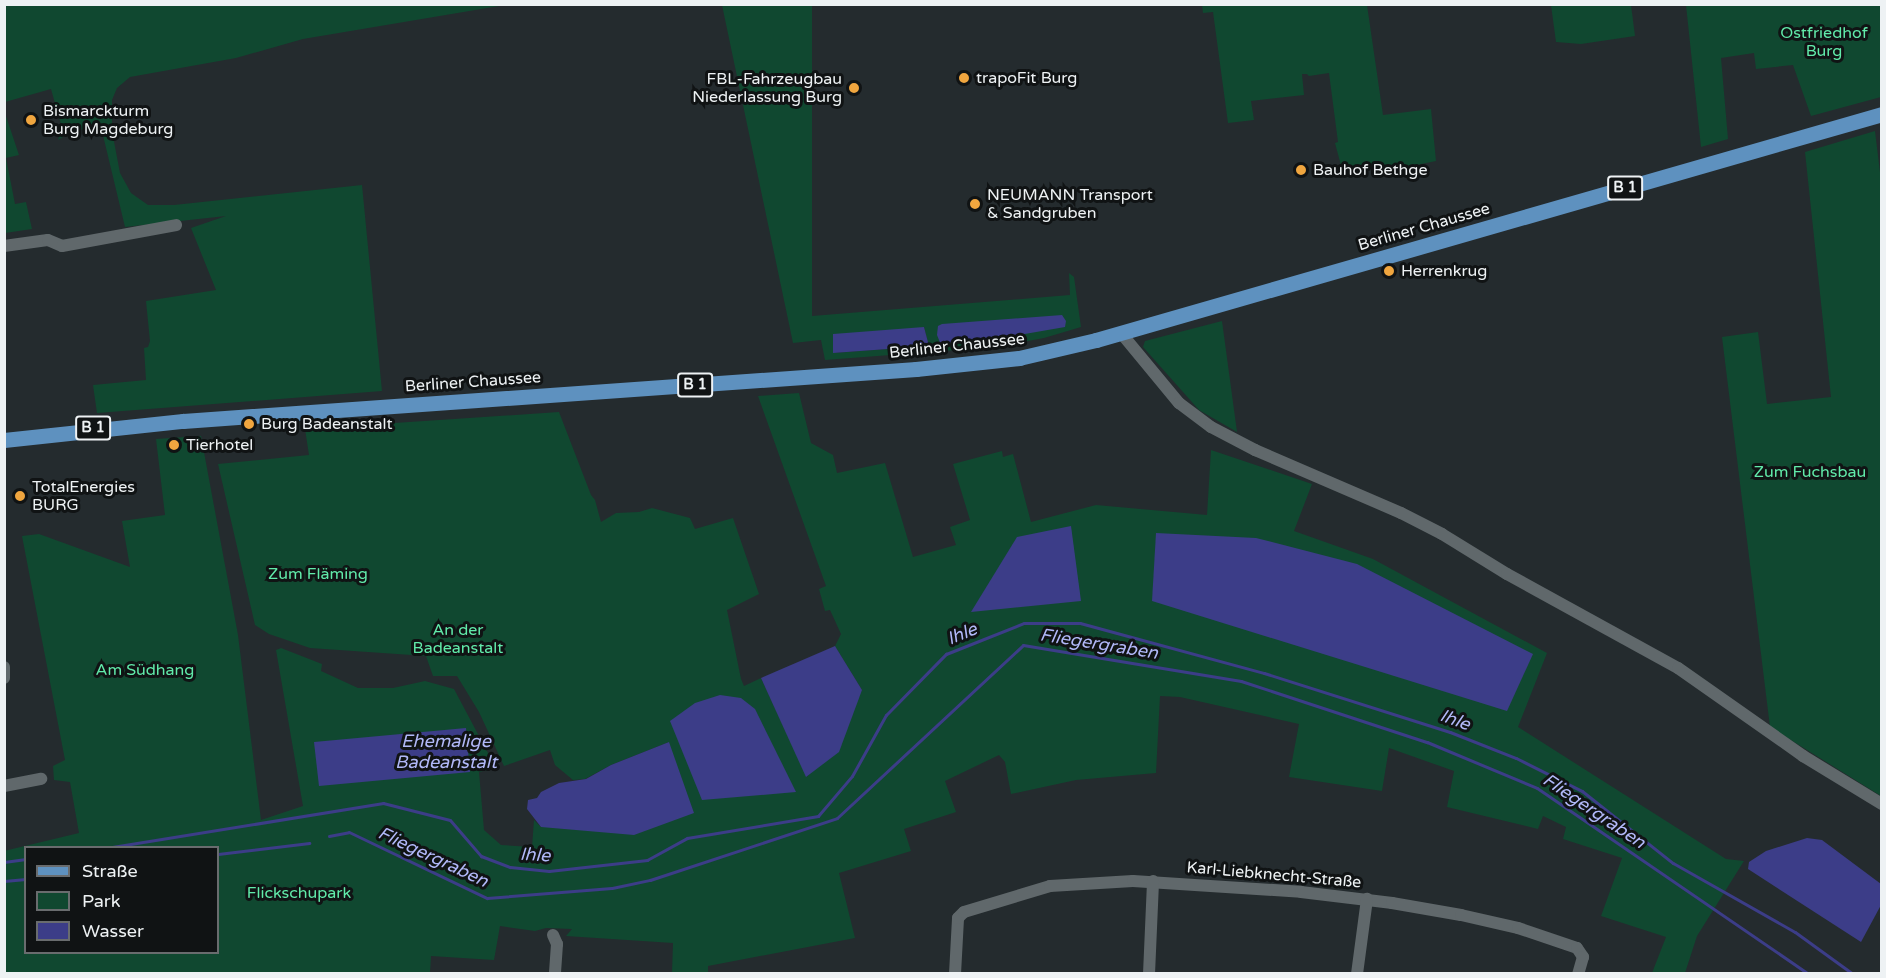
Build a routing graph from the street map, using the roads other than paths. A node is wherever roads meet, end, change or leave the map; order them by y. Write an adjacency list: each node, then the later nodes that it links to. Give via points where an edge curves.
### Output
1 (1881, 114): 4 (main road, Berliner Chaussee / B 1)
2 (176, 225): 3 (street, via 62,246 48,240)
3 (4, 246)
4 (1120, 333): 5 (main road, Berliner Chaussee / B 1, via 1036,355 974,364 183,421); 10 (street, via 1174,397 1211,427 1442,534 1678,668 1803,756)
5 (4, 440)
6 (4, 667): 7 (street)
7 (4, 678)
8 (41, 779): 9 (street)
9 (4, 786)
10 (1881, 804)
11 (1153, 881): 12 (street, Karl-Liebknecht-Straße); 15 (street, Karl-Liebknecht-Straße, via 1050,886 960,915); 16 (street)
12 (1367, 899): 17 (street); 18 (street, Karl-Liebknecht-Straße, via 1499,923 1571,945 1582,953)
13 (553, 935): 14 (street)
14 (555, 974)
15 (955, 974)
16 (1149, 974)
17 (1357, 974)
18 (1578, 974)

